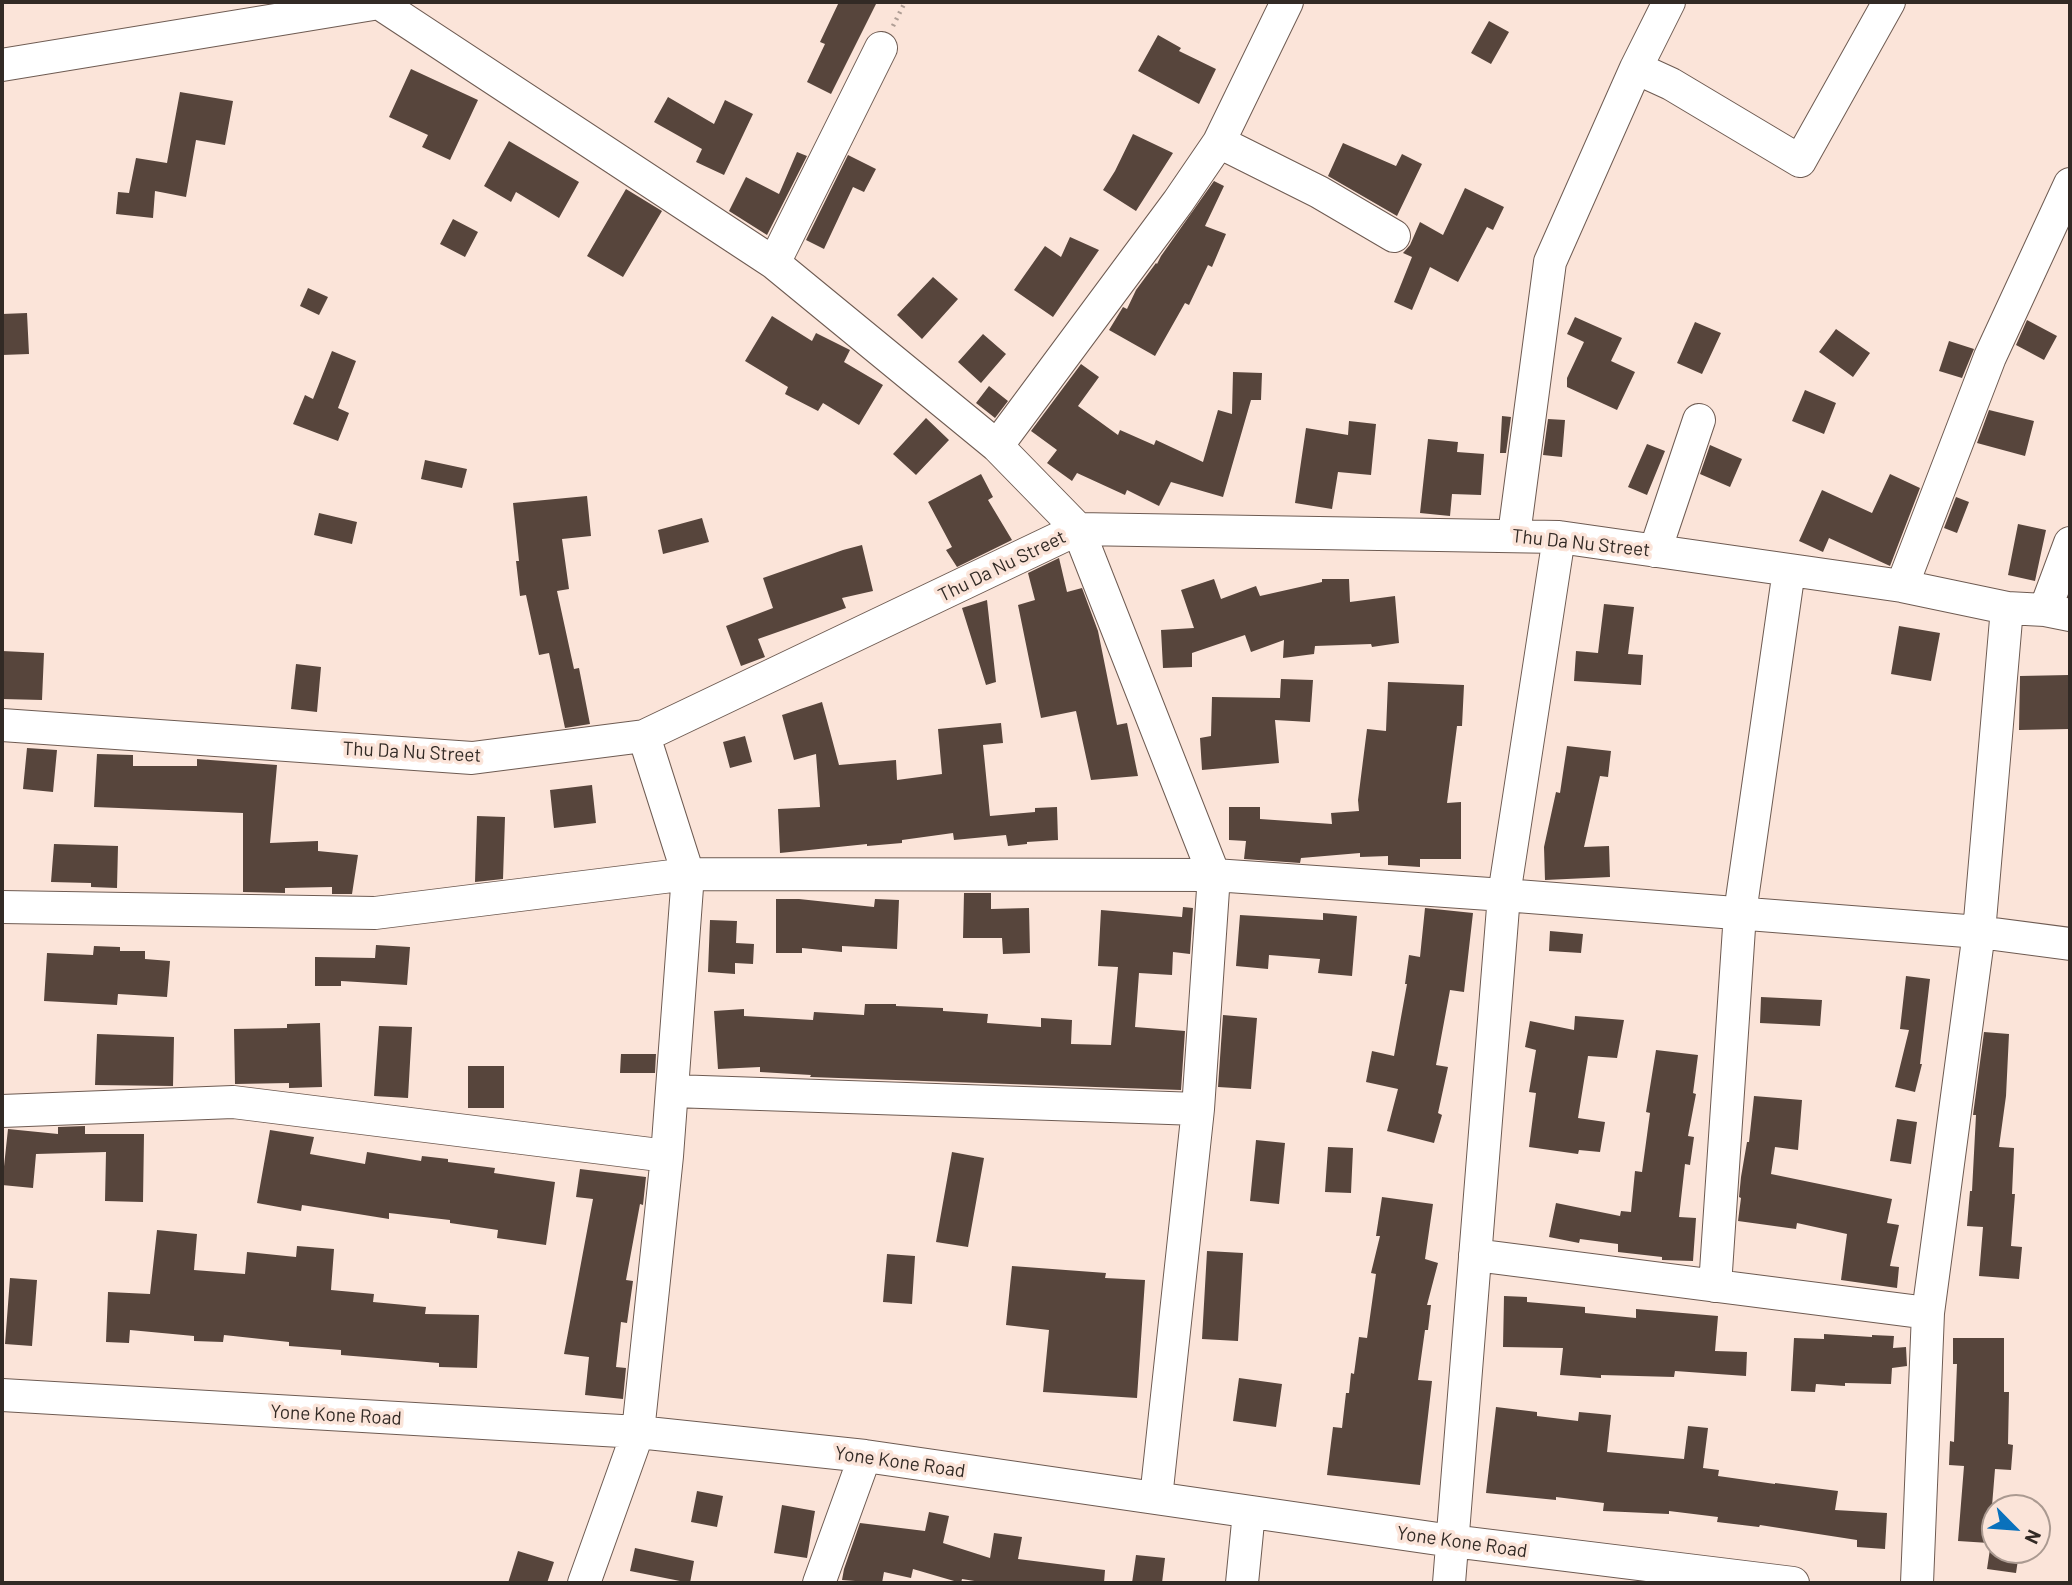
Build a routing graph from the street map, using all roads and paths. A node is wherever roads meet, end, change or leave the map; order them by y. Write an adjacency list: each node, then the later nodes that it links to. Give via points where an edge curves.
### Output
1 (1287, 2): 7 (street)
2 (1670, 2): 6 (street)
3 (1889, 2): 6 (street, via 1800,160)
4 (881, 48): 10 (street)
5 (2, 65): 10 (street, via 379,3)
6 (1636, 68): 14 (street, via 1550,262)
7 (1219, 142): 9 (street); 12 (street)
8 (2070, 184): 19 (street, via 1990,357)
9 (1394, 236)
10 (774, 263): 12 (street)
11 (1699, 420): 17 (street)
12 (997, 446): 13 (street)
13 (1078, 529): 14 (street, Thu Da Nu Street); 23 (street, Thu Da Nu Street); 25 (street)
14 (1514, 535): 15 (street, Thu Da Nu Street)
15 (1559, 537): 17 (street, Thu Da Nu Street); 26 (street)
16 (2070, 543): 21 (street)
17 (1655, 551): 18 (street, Thu Da Nu Street)
18 (1789, 570): 19 (street, Thu Da Nu Street); 28 (street)
19 (1902, 586): 20 (street, Thu Da Nu Street)
20 (2007, 608): 21 (street, Thu Da Nu Street); 29 (street)
21 (2058, 612)
22 (2, 725): 23 (street, Thu Da Nu Street, via 472,758)
23 (644, 736): 24 (street)
24 (688, 874): 25 (street); 27 (street, via 374,914); 31 (street)
25 (1214, 875): 26 (street); 32 (street)
26 (1504, 895): 28 (street); 35 (street)
27 (2, 907)
28 (1740, 913): 29 (street); 36 (street)
29 (1979, 932): 30 (street); 37 (street)
30 (2070, 944)
31 (673, 1091): 32 (street); 34 (street)
32 (1198, 1108): 41 (street)
33 (2, 1111): 34 (street, via 233,1102)
34 (667, 1156): 39 (street)
35 (1475, 1255): 36 (street); 43 (street)
36 (1715, 1286): 37 (street)
37 (1927, 1313): 49 (street)
38 (2, 1395): 39 (street, Yone Kone Road)
39 (638, 1432): 40 (street, Yone Kone Road); 44 (street)
40 (866, 1456): 41 (street, Yone Kone Road); 45 (street)
41 (1156, 1497): 42 (street, Yone Kone Road)
42 (1249, 1511): 43 (street, Yone Kone Road); 46 (street)
43 (1452, 1541): 47 (street); 48 (street, Yone Kone Road)
44 (584, 1583)
45 (819, 1583)
46 (1242, 1583)
47 (1449, 1583)
48 (1793, 1583)
49 (1917, 1583)

